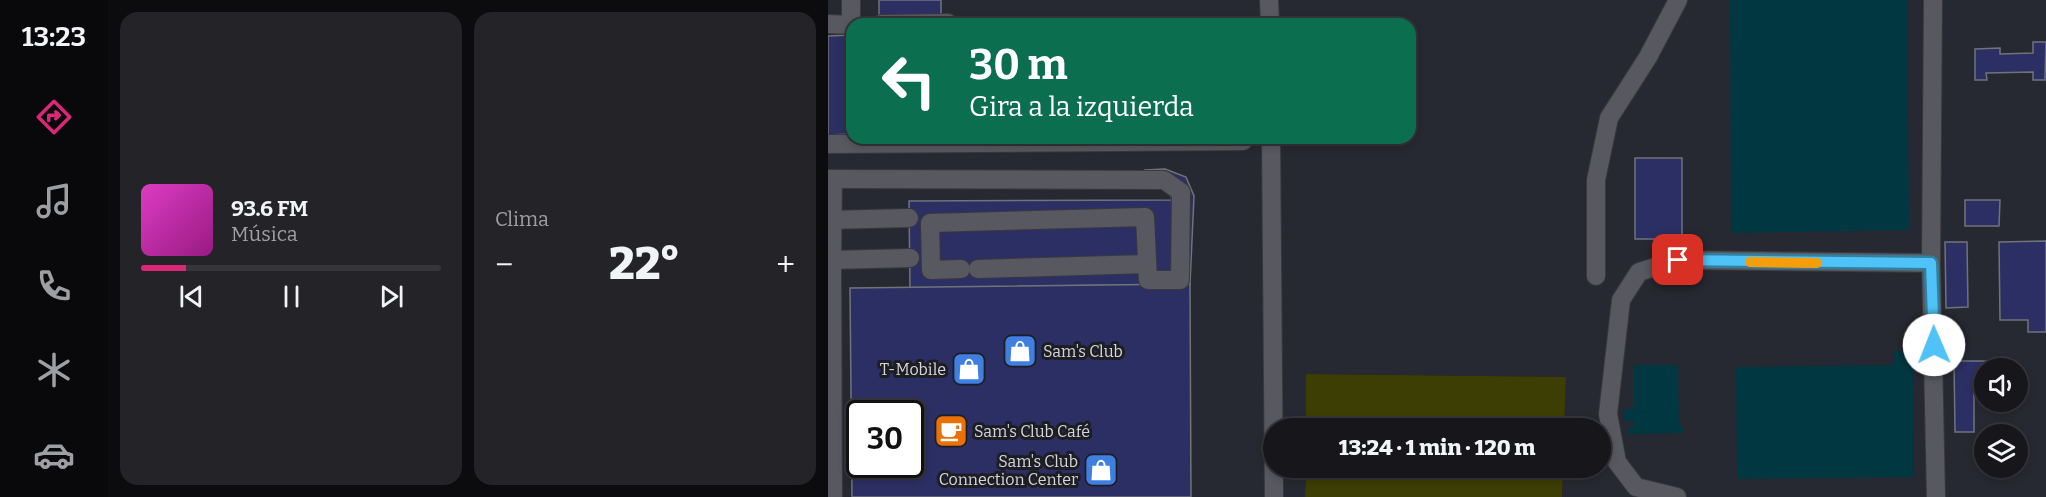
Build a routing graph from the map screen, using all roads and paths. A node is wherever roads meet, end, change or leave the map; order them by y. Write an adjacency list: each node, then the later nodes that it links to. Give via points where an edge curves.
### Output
1 (851, 0): 5 (street)
2 (1269, 0): 6 (street)
3 (1678, 0): 19 (street, via 1609,118 1596,180)
4 (1933, 0): 17 (street)
5 (851, 18)
6 (1270, 18)
7 (828, 24): 8 (street)
8 (846, 25)
9 (846, 143): 10 (street)
10 (828, 144)
11 (1270, 144): 22 (street)
12 (830, 179): 14 (street); 18 (street, via 1164,180 1181,192 1180,280 1148,280)
13 (909, 218): 14 (street)
14 (831, 220): 16 (street)
15 (910, 258): 16 (street)
16 (830, 261): 20 (street)
17 (1931, 263): 23 (street, via 1678,260 1639,272 1621,300 1608,414 1617,462 1636,487); 24 (street)
18 (1147, 264): 18 (street, via 1145,217 930,223 931,270)
19 (1596, 276)
20 (830, 305): 21 (street)
21 (833, 497)
22 (1274, 497)
23 (1677, 497)
24 (1936, 497)

